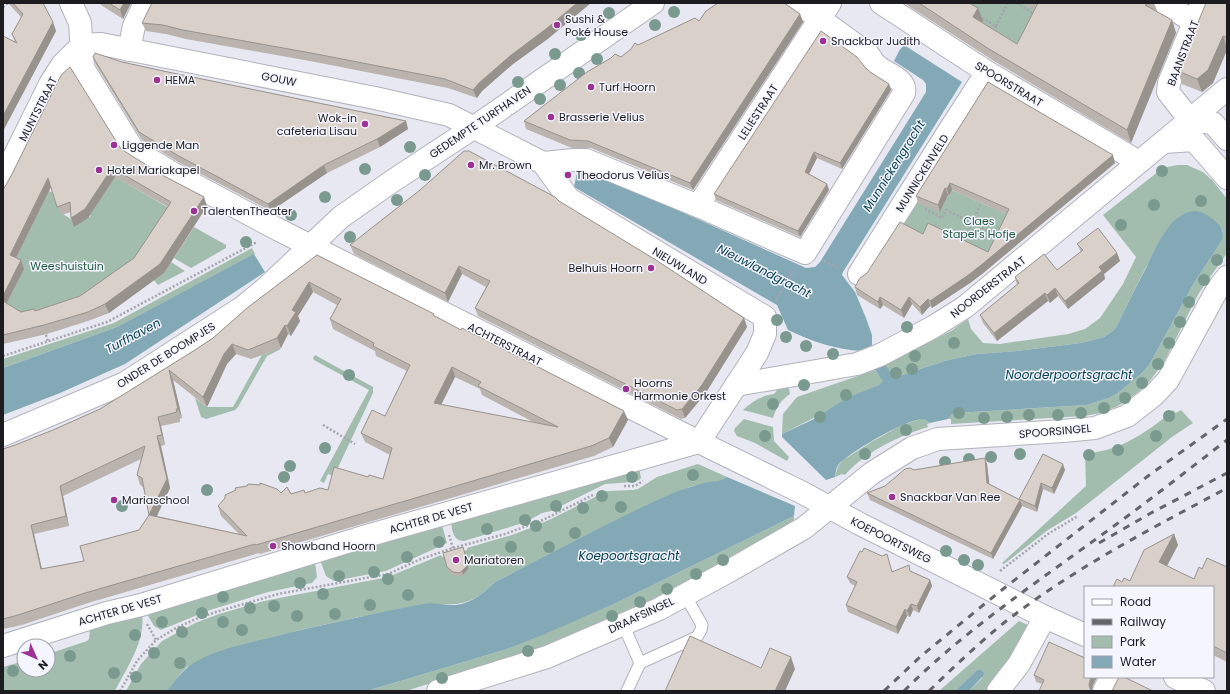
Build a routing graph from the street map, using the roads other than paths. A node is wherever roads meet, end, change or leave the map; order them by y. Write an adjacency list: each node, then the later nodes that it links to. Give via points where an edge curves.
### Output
1 (71, 3): 9 (street, ACHTERSTRAAT, via 80,23)
2 (145, 3): 10 (street, via 134,26)
3 (653, 3): 14 (street, GEDEMPTE TURFHAVEN)
4 (798, 3): 7 (street)
5 (881, 3): 11 (street, SPOORSTRAAT)
6 (1164, 3): 8 (street)
7 (824, 11): 21 (street, LELIESTRAAT); 21 (street, via 876,65 905,86 904,93 807,261)
8 (1198, 12): 13 (street, BAANSTRAAT, via 1169,83 1168,92)
9 (82, 45): 10 (street, GOUW, via 101,44); 20 (street, MUNTSTRAAT, via 62,65 50,84); 22 (street, ACHTERSTRAAT, via 83,68 132,148 174,174)
10 (129, 50): 14 (street, GOUW, via 375,98 449,115)
11 (987, 72): 17 (street, SPOORSTRAAT); 23 (street, MUNNICKENVELD, via 906,199)
12 (1227, 89): 13 (street, NOORDERSTRAAT)
13 (1190, 120): 15 (street, via 1213,123); 16 (street, NOORDERSTRAAT)
14 (473, 128): 18 (street, NIEUWLAND); 22 (street, GEDEMPTE TURFHAVEN, via 342,217)
15 (1227, 139)
16 (1164, 142): 17 (street, NOORDERSTRAAT); 19 (street, via 1194,140)
17 (1139, 162): 25 (street, NOORDERSTRAAT, via 965,307 933,327 857,364)
18 (543, 163): 21 (street, via 586,160); 25 (street, NIEUWLAND, via 569,199 765,317 765,334 757,353)
19 (1227, 178)
20 (3, 179)
21 (698, 206)
22 (311, 246): 26 (street, ONDER DE BOOMPJES, via 243,307 125,383); 27 (street, ACHTERSTRAAT)
23 (852, 272)
24 (1227, 277): 28 (street, SPOORSINGEL, via 1217,290 1168,380 1154,395 1127,416 1094,428 938,440 912,448 872,473)
25 (736, 385): 27 (street)
26 (3, 435)
27 (699, 442): 28 (street, KOEPOORTSWEG); 33 (street, ACHTER DE VEST, via 370,535)
28 (830, 508): 29 (street, DRAAFSINGEL, via 793,535); 30 (street, KOEPOORTSWEG)
29 (685, 595): 31 (street, DRAAFSINGEL); 34 (lane, via 702,626 697,637)
30 (1045, 617): 32 (street, KOEPOORTSWEG); 39 (street, via 1019,664)
31 (623, 624): 34 (lane); 37 (street, DRAAFSINGEL, via 547,657)
32 (1084, 635)
33 (3, 646)
34 (640, 663): 38 (lane)
35 (1110, 678): 40 (street)
36 (1177, 678): 41 (street)
37 (438, 691)
38 (627, 691)
39 (998, 691)
40 (1104, 691)
41 (1204, 691)

